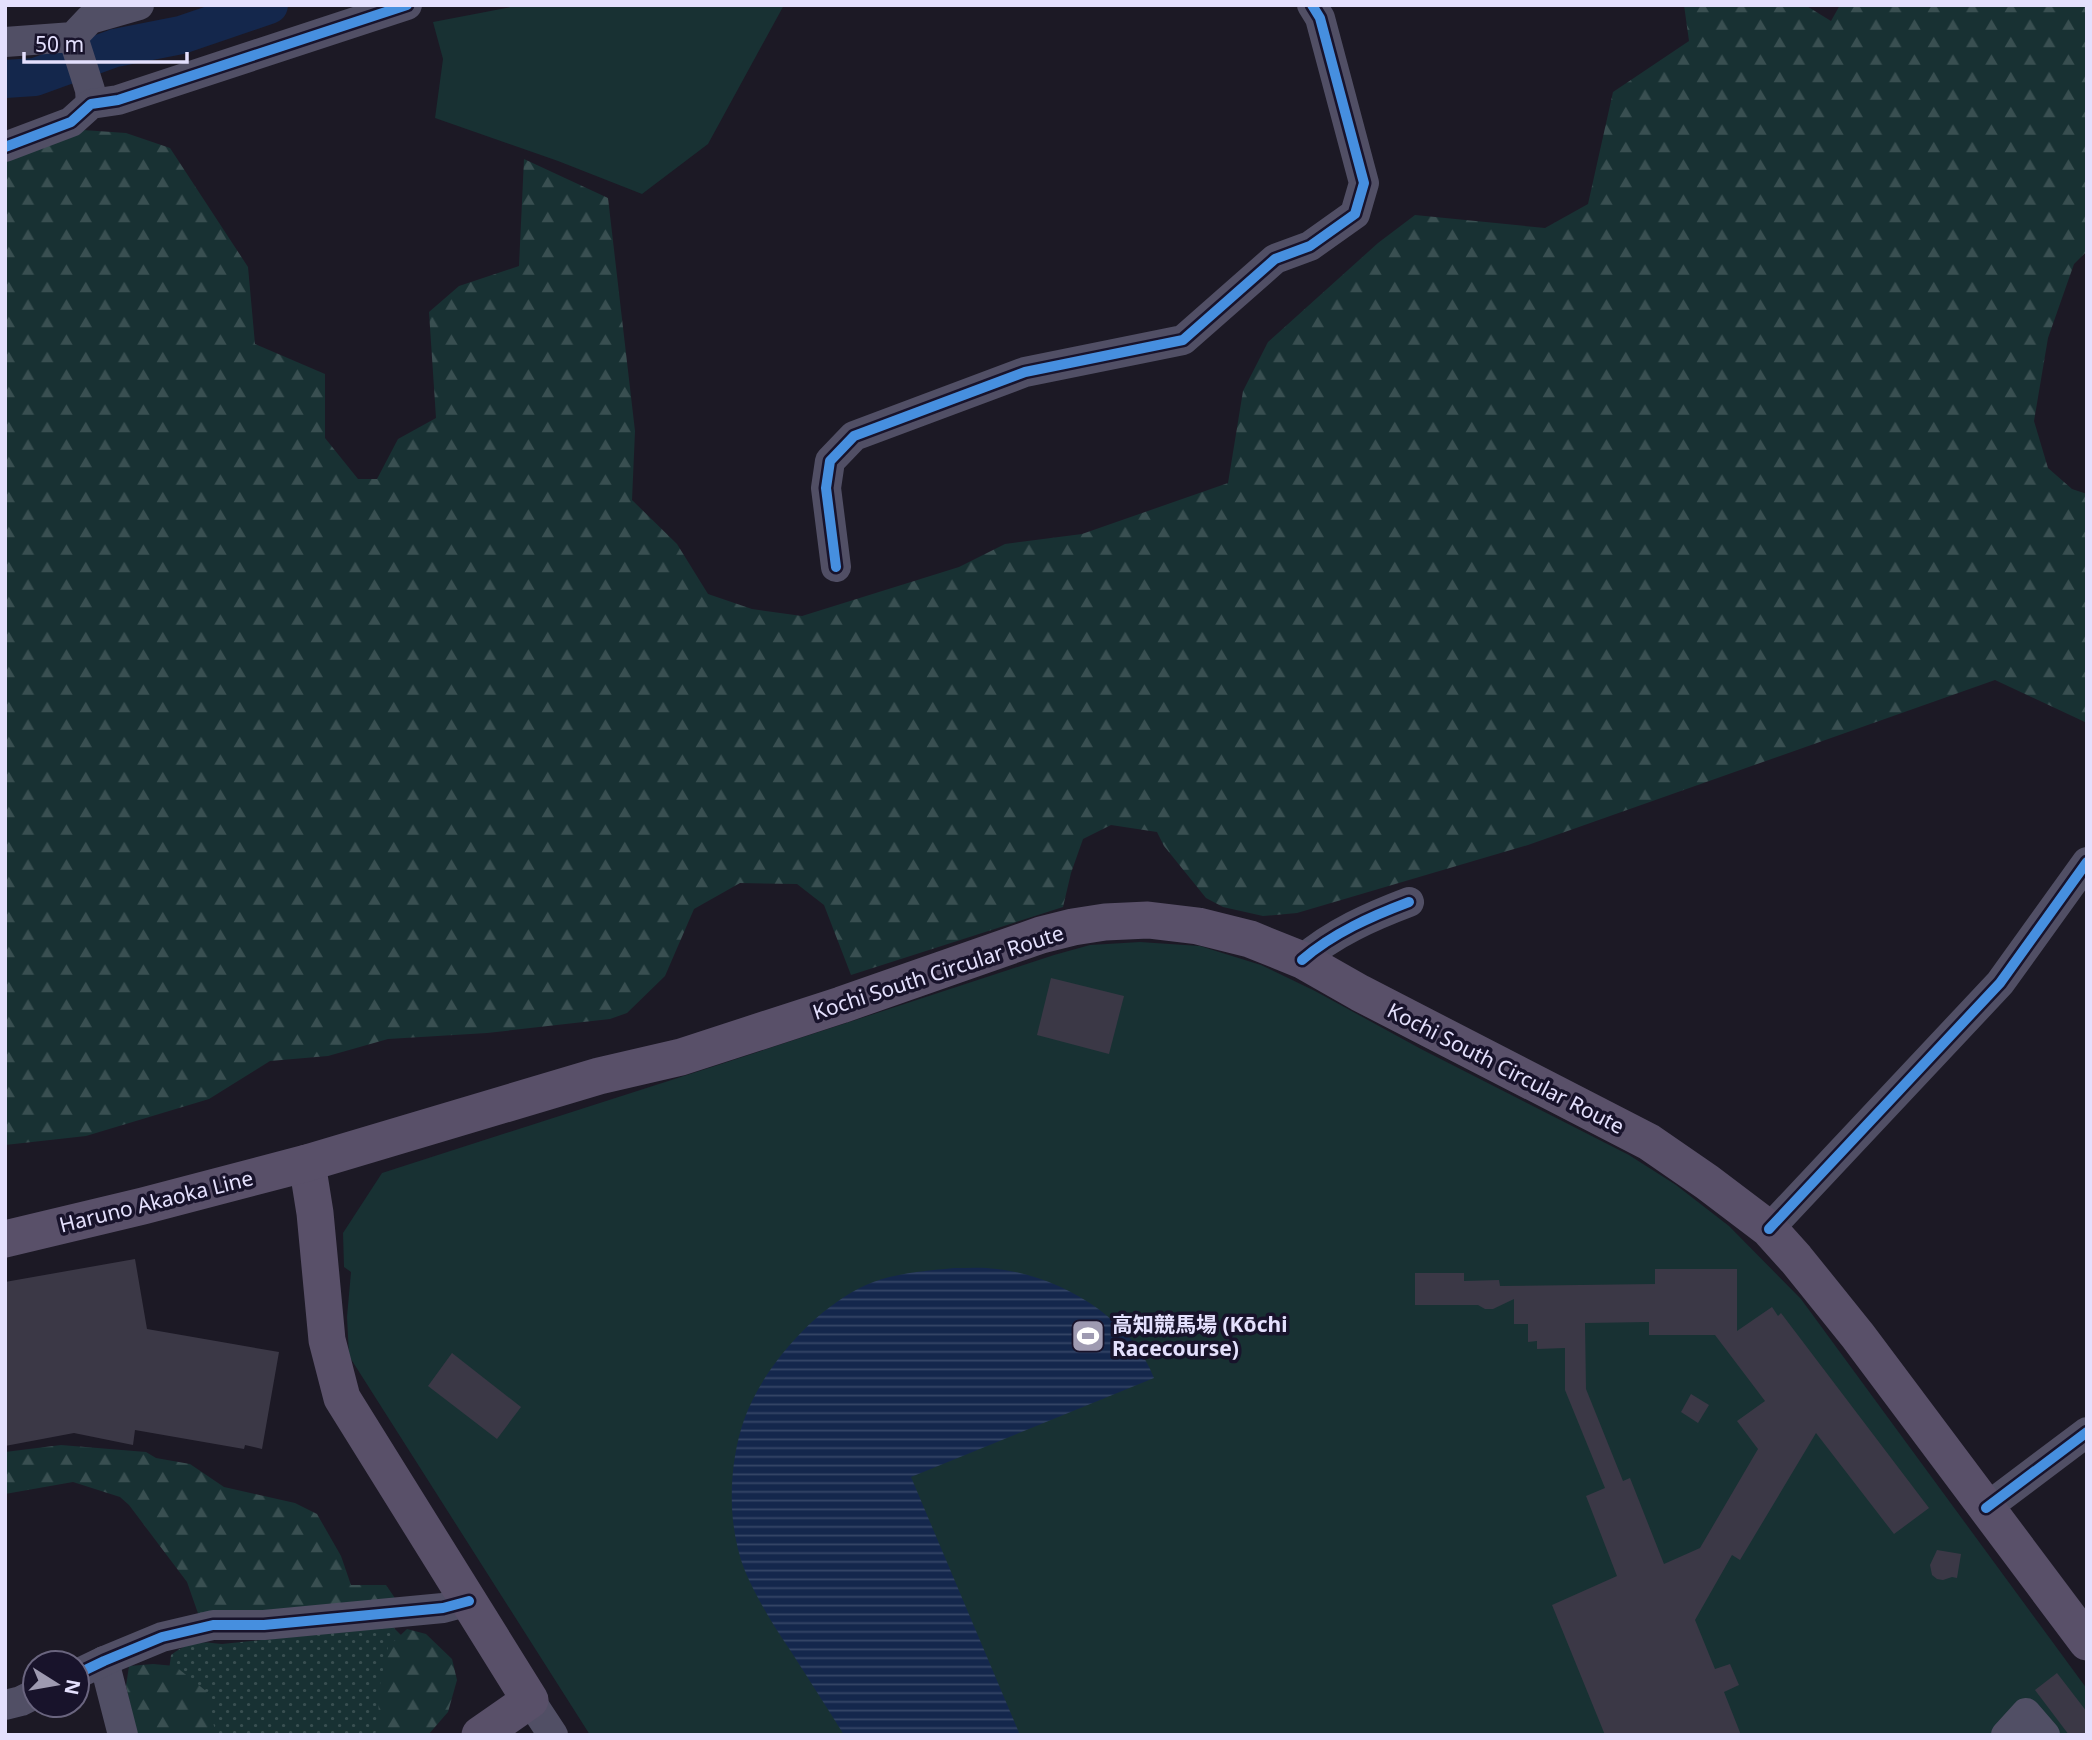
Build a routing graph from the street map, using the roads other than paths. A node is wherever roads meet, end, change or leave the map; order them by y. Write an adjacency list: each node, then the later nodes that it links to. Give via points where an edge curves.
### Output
1 (139, 5): 5 (street, via 90,19)
2 (407, 5): 6 (street, via 118,100)
3 (1312, 5): 8 (street, via 1320,18 1364,183 1355,214 1310,246 1275,259 1183,340 1025,372 855,436 830,461 826,488)
4 (5, 42): 5 (street)
5 (75, 43): 6 (street)
6 (90, 97): 7 (street, via 71,122)
7 (5, 147)
8 (836, 567)
9 (2087, 862): 13 (street, via 2000,983)
10 (1409, 902): 11 (street, via 1373,916)
11 (1302, 960): 12 (main road, Kochi South Circular Route, via 1229,932 1172,922 1124,920 1073,927 681,1056); 13 (main road, Kochi South Circular Route, via 1649,1142)
12 (307, 1163): 14 (main road, Haruno Akaoka Line); 17 (main road, via 327,1340 342,1398)
13 (1769, 1229): 16 (main road, Kochi South Circular Route, via 1858,1336)
14 (5, 1239)
15 (2087, 1432): 16 (street)
16 (1986, 1508): 18 (main road, Kochi South Circular Route)
17 (469, 1601): 19 (street, via 443,1608 278,1624 213,1625 162,1637); 21 (main road)
18 (2087, 1642)
19 (104, 1661): 20 (street); 22 (street)
20 (91, 1667)
21 (530, 1700): 23 (main road); 24 (street)
22 (123, 1735)
23 (480, 1735)
24 (553, 1735)
25 (2006, 1735): 26 (street, via 2026,1713)
26 (2045, 1735)

